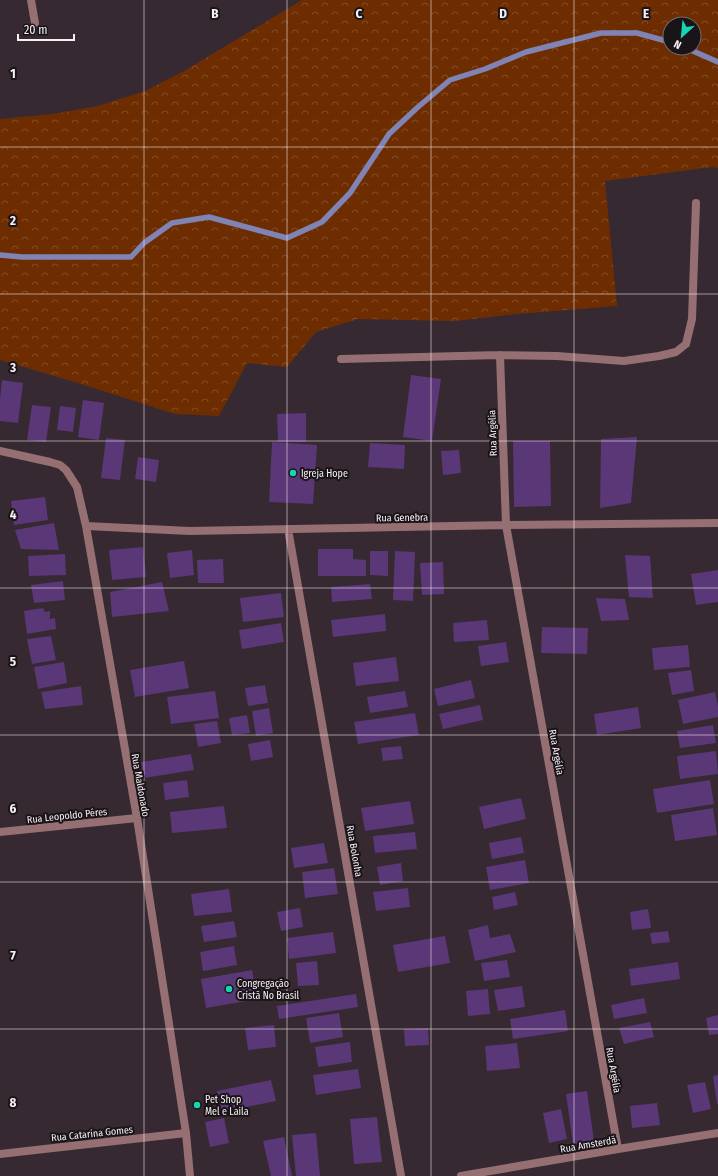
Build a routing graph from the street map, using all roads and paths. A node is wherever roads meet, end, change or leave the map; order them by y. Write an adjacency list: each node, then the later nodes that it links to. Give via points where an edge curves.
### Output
1 (31, 0): 2 (street)
2 (35, 23)
3 (696, 203): 4 (street, via 692,319 686,344 676,352 624,361)
4 (500, 355): 5 (street); 8 (street, Rua Argélia)
5 (341, 359)
6 (0, 451): 9 (street, Rua Maldonado, via 50,462 66,470 77,487)
7 (718, 523): 8 (street, Rua Genebra)
8 (506, 525): 10 (street, Rua Genebra); 15 (street, Rua Argélia)
9 (86, 526): 10 (street, Rua Genebra, via 190,531); 11 (street, Rua Maldonado)
10 (288, 530): 18 (street, Rua Bolonha)
11 (137, 818): 12 (street, Rua Leopoldo Péres); 13 (street, Rua Maldonado)
12 (0, 832)
13 (186, 1133): 16 (street, Rua Catarina Gomes); 17 (street, Rua Maldonado)
14 (718, 1133): 15 (street, Rua Amsterdã)
15 (618, 1149): 19 (street, Rua Amsterdã)
16 (0, 1154)
17 (190, 1176)
18 (401, 1176)
19 (461, 1176)

